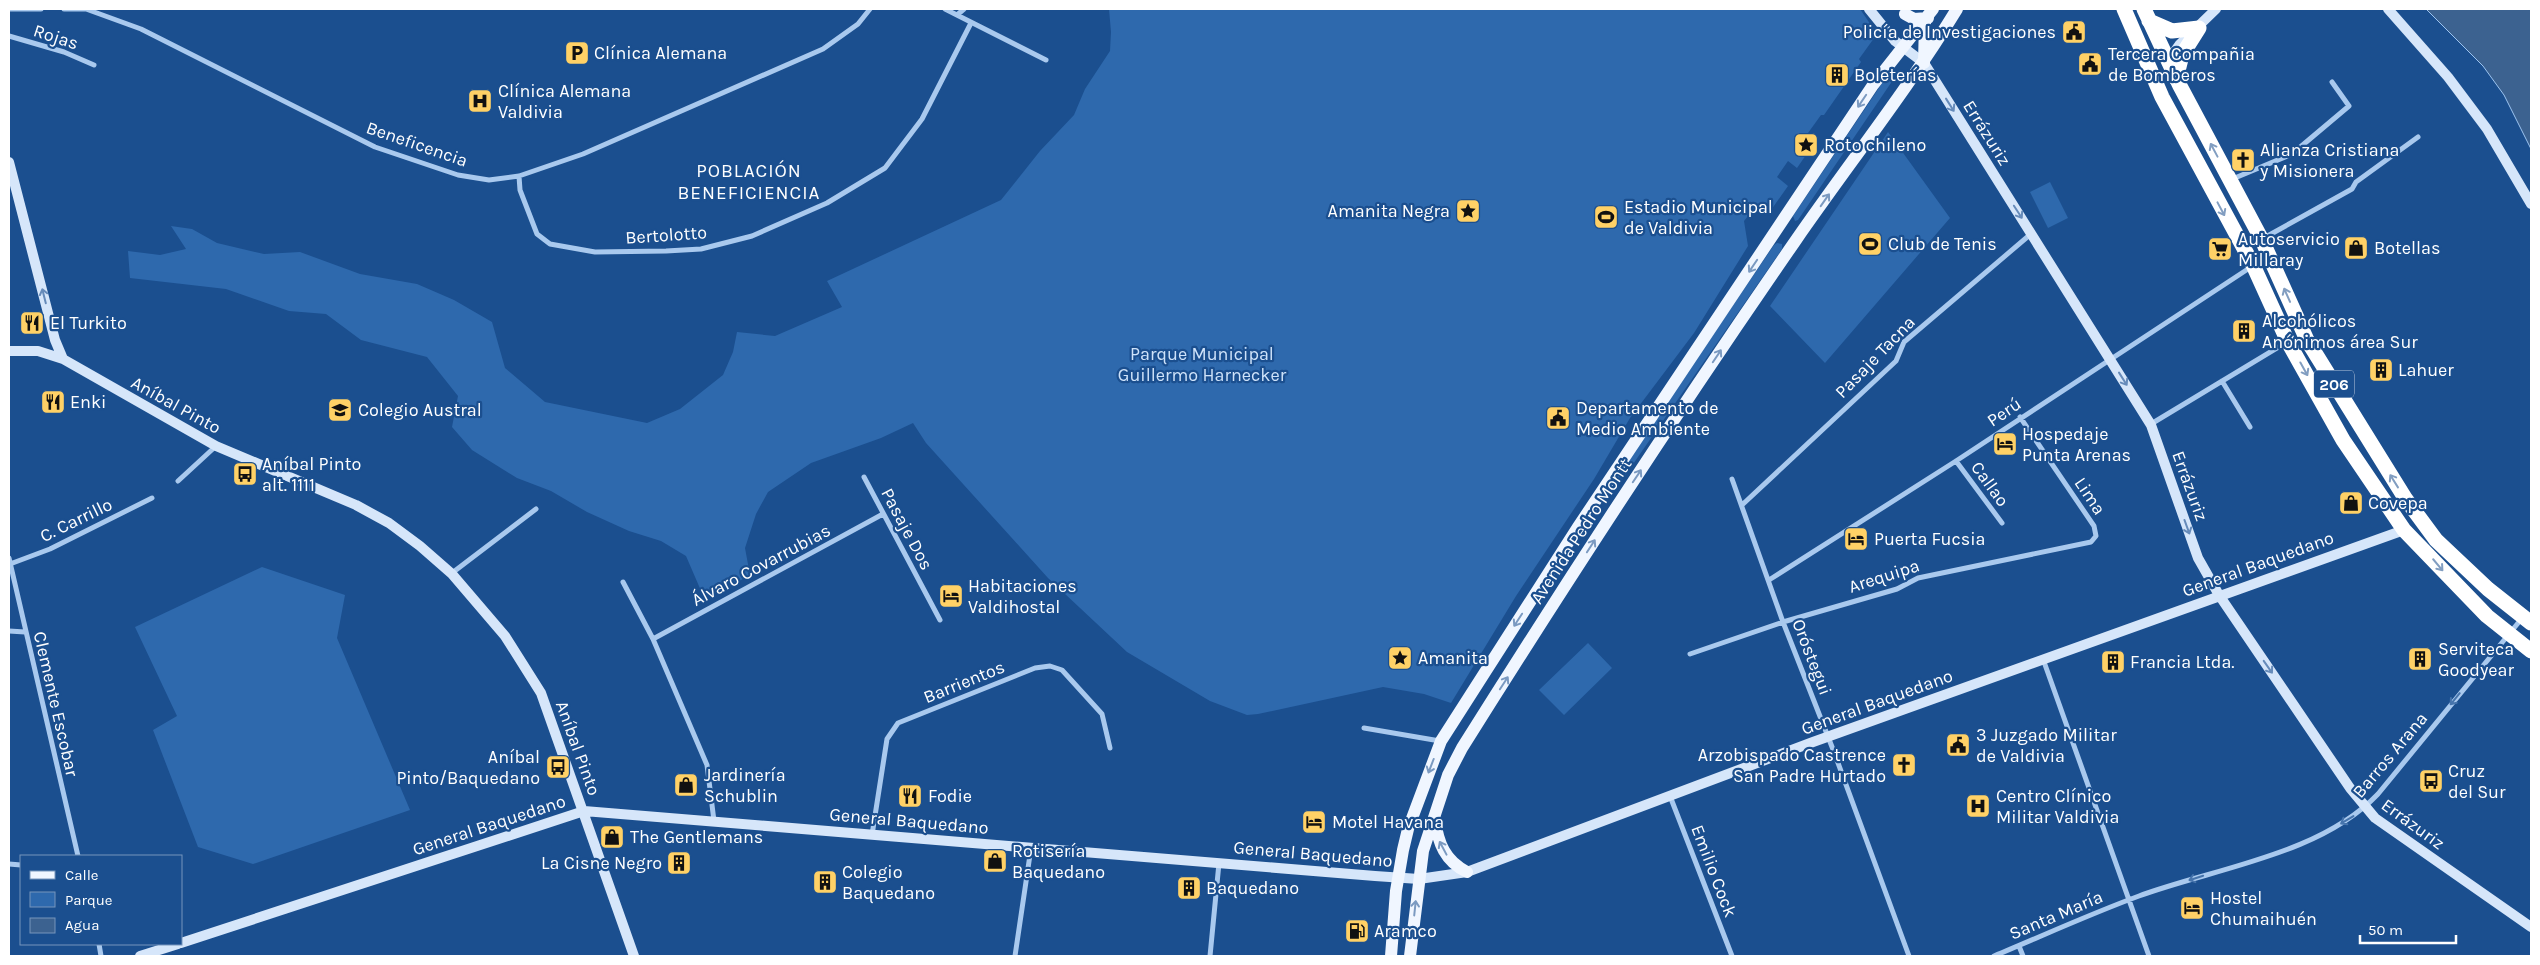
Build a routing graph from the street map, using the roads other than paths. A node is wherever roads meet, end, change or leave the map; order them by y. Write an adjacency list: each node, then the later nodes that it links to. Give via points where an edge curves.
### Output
1 (9, 9): 2 (street)
2 (41, 9)
3 (64, 9): 30 (street, Beneficencia, via 86,9 140,29 375,147 458,175 489,180)
4 (870, 9): 30 (street, Beneficencia, via 858,24 823,49 583,154)
5 (945, 9): 13 (street)
6 (964, 9): 13 (street)
7 (1869, 9): 20 (main road, Errázuriz)
8 (1957, 9): 23 (main road, Avenida Pedro Montt)
9 (2124, 9): 27 (highway, 206)
10 (2216, 9): 17 (main road)
11 (2388, 9): 32 (main road, via 2487,129)
12 (1902, 11): 15 (main road, via 1914,19); 18 (main road)
13 (957, 15): 16 (street)
14 (2147, 15): 17 (highway, via 2172,30); 22 (highway, 206)
15 (1929, 16): 18 (main road, Avenida Pedro Montt); 23 (main road)
16 (971, 23): 21 (street); 30 (street, Bertolotto, via 922,119 885,168 827,204 752,236 701,249 666,252 595,252 550,244 537,234 520,190)
17 (2198, 28): 22 (main road, via 2180,44); 25 (highway, via 2182,54)
18 (1916, 32): 20 (main road, Avenida Pedro Montt); 23 (main road)
19 (9, 36): 24 (street, Rojas, via 64,52)
20 (1903, 49): 23 (main road, Errázuriz); 33 (main road, Avenida Pedro Montt, one-way to 33, via 1873,85)
21 (1046, 60)
22 (2168, 61): 25 (highway, 206); 27 (highway)
23 (1924, 63): 34 (main road, Errázuriz, one-way to 34); 35 (main road, Avenida Pedro Montt, one-way to 23)
24 (94, 65)
25 (2176, 79): 31 (highway, 206, one-way to 25)
26 (2332, 82): 31 (street, via 2349,106 2292,154)
27 (2162, 97): 37 (highway, 206, one-way to 37)
28 (2418, 138): 36 (street, via 2356,182 2352,189)
29 (9, 162): 40 (main road, one-way to 29)
30 (519, 176)
31 (2230, 180): 36 (highway, 206)
32 (2531, 204)
33 (1780, 225): 35 (main road); 53 (main road, Avenida Pedro Montt, one-way to 53)
34 (2032, 233): 41 (main road, Errázuriz); 52 (street, Pasaje Tacna, via 1904,342 1896,361)
35 (1797, 239): 56 (main road, Avenida Pedro Montt, one-way to 35)
36 (2262, 240): 67 (highway, 206, one-way to 36, via 2488,589 2436,540 2405,498 2307,340)
37 (2252, 265): 38 (highway, 206); 41 (street, Perú)
38 (2288, 342): 42 (street); 58 (highway, 206, one-way to 58, via 2343,440)
39 (9, 351): 40 (main road, Aníbal Pinto, via 38,351)
40 (63, 359): 46 (main road, Aníbal Pinto)
41 (2110, 359): 43 (street, Perú); 44 (main road, Errázuriz, one-way to 44)
42 (2222, 381): 44 (street); 45 (street)
43 (2020, 417): 47 (street, Perú); 59 (street, Lima, via 2094,526 2096,536)
44 (2151, 425): 65 (main road, Errázuriz, one-way to 65, via 2198,558)
45 (2250, 427)
46 (216, 446): 50 (street); 62 (main road, Aníbal Pinto, via 356,505 389,523)
47 (1956, 461): 57 (street, Callao); 63 (street, Perú)
48 (864, 477): 55 (street, Pasaje Dos)
49 (1732, 479): 52 (street, Oróstegui)
50 (178, 481)
51 (152, 498): 61 (street, C. Carrillo)
52 (1742, 505): 63 (street, Oróstegui)
53 (1592, 506): 56 (main road); 78 (main road, Avenida Pedro Montt, one-way to 78)
54 (536, 509): 62 (street)
55 (883, 514): 66 (street, Pasaje Dos); 72 (street, Álvaro Covarrubias)
56 (1610, 516): 83 (main road, Avenida Pedro Montt, one-way to 56, via 1462,748)
57 (2002, 523)
58 (2404, 530): 65 (main road, General Baquedano); 71 (highway, 206, one-way to 71)
59 (2091, 542): 68 (street, Arequipa, via 1918,578 1897,589)
60 (9, 558): 61 (street, Clemente Escobar)
61 (10, 564): 70 (street, Clemente Escobar)
62 (452, 574): 82 (main road, Aníbal Pinto, via 505,636 529,672 550,715)
63 (1769, 580): 68 (street, Oróstegui)
64 (623, 582): 72 (street)
65 (2219, 595): 75 (main road, General Baquedano); 81 (main road, Errázuriz, one-way to 81)
66 (940, 620)
67 (2528, 620): 71 (street, Barros Arana)
68 (1783, 622): 74 (street, Arequipa); 77 (street, Oróstegui)
69 (9, 631): 70 (street)
70 (25, 632): 87 (street, Clemente Escobar)
71 (2507, 634): 73 (highway, 206); 81 (street, Barros Arana, one-way to 81)
72 (653, 639): 84 (street, via 707,765)
73 (2531, 651)
74 (1690, 654)
75 (2043, 659): 77 (main road, General Baquedano); 92 (street)
76 (1364, 728): 78 (street)
77 (1828, 737): 80 (main road, General Baquedano); 104 (street, Oróstegui)
78 (1441, 741): 90 (main road, Avenida Pedro Montt, one-way to 90, via 1408,829)
79 (1110, 748): 85 (street, Barrientos, via 1102,714 1062,670 1050,666 1035,668 898,723 887,739)
80 (1670, 796): 89 (main road, General Baquedano); 103 (street, Emilio Cock)
81 (2365, 808): 92 (street, Barros Arana, one-way to 92, via 2309,841); 93 (main road, Errázuriz)
82 (584, 811): 84 (main road, General Baquedano); 94 (main road, General Baquedano); 98 (main road, Aníbal Pinto)
83 (1434, 814): 89 (main road, one-way to 83, via 1444,852); 91 (main road, Avenida Pedro Montt)
84 (714, 822): 85 (main road, General Baquedano)
85 (872, 835): 86 (main road, General Baquedano)
86 (1031, 848): 88 (main road, General Baquedano); 99 (street)
87 (78, 855)
88 (1219, 863): 90 (main road, General Baquedano); 100 (street)
89 (1467, 872): 91 (main road, General Baquedano)
90 (1398, 877): 91 (main road, General Baquedano); 101 (main road, Avenida Pedro Montt)
91 (1419, 879): 102 (main road, Avenida Pedro Montt, one-way to 91)
92 (2128, 900): 96 (street, Santa María); 107 (street)
93 (2531, 927)
94 (182, 942)
95 (174, 945): 97 (main road, General Baquedano)
96 (2019, 946): 105 (street, Santa María); 106 (street)
97 (140, 956)
98 (634, 956)
99 (1015, 956)
100 (1210, 956)
101 (1391, 956)
102 (1410, 956)
103 (1732, 956)
104 (1909, 956)
105 (1994, 956)
106 (2023, 956)
107 (2149, 956)

